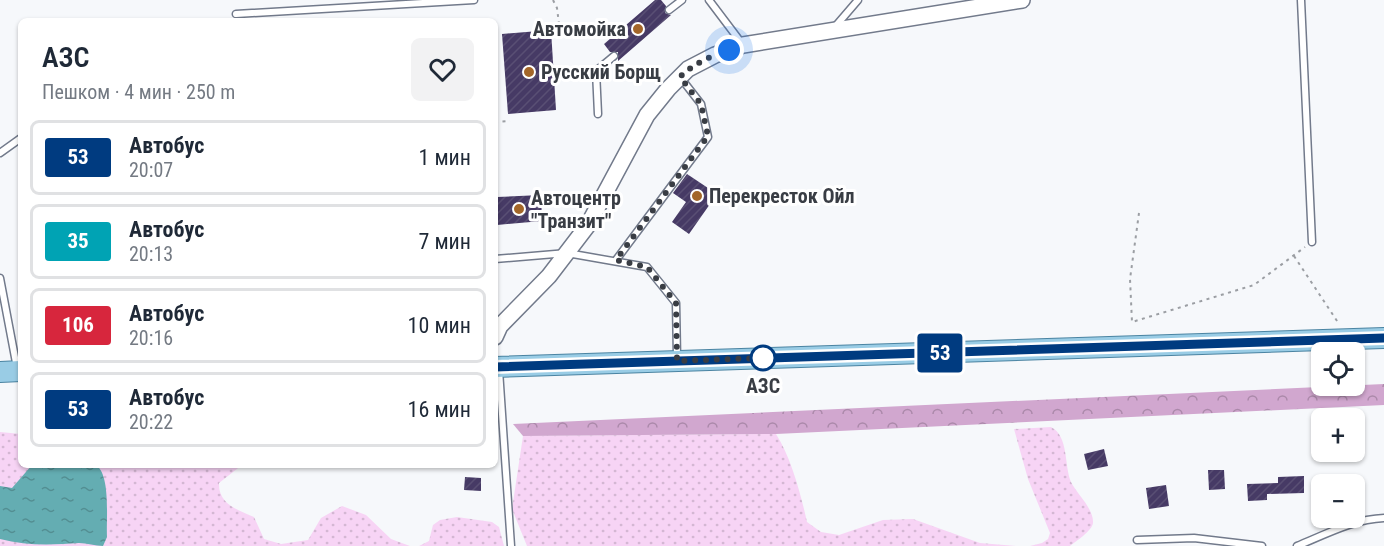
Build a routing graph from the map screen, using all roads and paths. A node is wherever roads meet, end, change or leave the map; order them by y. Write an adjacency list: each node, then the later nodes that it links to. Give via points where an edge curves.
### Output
1 (468, 0): 2 (lane); 10 (lane)
2 (474, 0)
3 (553, 0): 12 (path)
4 (682, 0): 9 (lane)
5 (709, 0): 13 (lane)
6 (858, 0): 11 (lane)
7 (1022, 0): 11 (street)
8 (1301, 0): 22 (lane)
9 (669, 10)
10 (236, 14)
11 (831, 30): 13 (street)
12 (560, 32)
13 (743, 45): 15 (street, via 715,55)
14 (614, 56): 16 (lane, via 596,72)
15 (680, 77): 23 (street, via 646,115 588,225); 26 (lane, via 701,104 708,136)
16 (598, 114)
17 (510, 121): 18 (path)
18 (498, 122)
19 (18, 140): 20 (lane)
20 (0, 153)
21 (1139, 213): 24 (path, via 1130,279 1132,322 1254,285)
22 (1312, 242): 24 (path)
23 (567, 253): 25 (lane); 26 (lane); 28 (street)
24 (1294, 256): 30 (path)
25 (498, 259)
26 (616, 260): 31 (lane, via 647,267 676,303)
27 (0, 278): 33 (lane)
28 (498, 331)
29 (1384, 338): 30 (main road)
30 (1349, 339): 31 (main road)
31 (677, 361): 32 (main road)
32 (498, 367)
33 (13, 371)
34 (498, 379): 37 (lane)
35 (1384, 518): 39 (lane, via 1348,526)
36 (1137, 540): 38 (lane, via 1194,538)
37 (512, 546)
38 (1262, 546)
39 (1297, 546)

